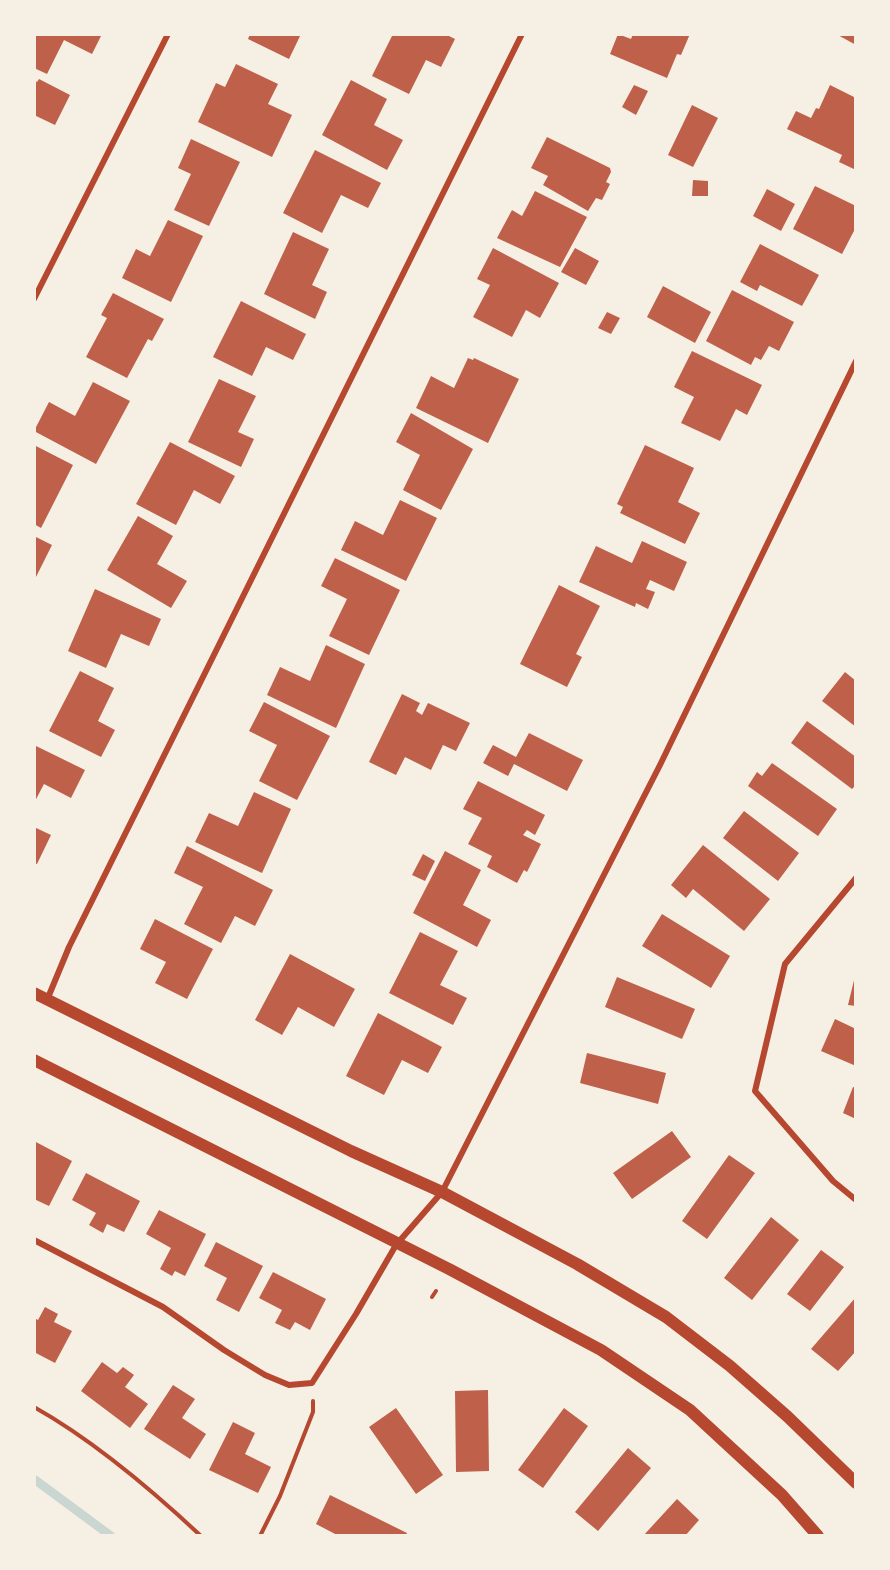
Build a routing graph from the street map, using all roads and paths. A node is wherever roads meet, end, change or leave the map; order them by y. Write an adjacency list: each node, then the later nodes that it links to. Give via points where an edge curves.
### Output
1 (168, 34): 3 (street)
2 (522, 34): 7 (street, via 69,947)
3 (34, 299)
4 (855, 361): 9 (street, via 658,769)
5 (855, 878): 10 (street, via 785,964 755,1091 832,1181)
6 (34, 993): 7 (main road)
7 (47, 1001): 9 (main road)
8 (34, 1060): 12 (main road)
9 (442, 1192): 12 (street); 17 (main road, via 666,1317 730,1366)
10 (855, 1200)
11 (34, 1240): 15 (street, via 164,1307 266,1375 289,1385)
12 (396, 1245): 15 (street); 20 (main road, via 601,1350 690,1410 782,1495)
13 (436, 1291): 14 (path)
14 (432, 1297)
15 (312, 1383): 19 (path, via 313,1412)
16 (34, 1407): 18 (path, via 60,1421 176,1511)
17 (855, 1483)
18 (201, 1536)
19 (260, 1536)
20 (818, 1536)

